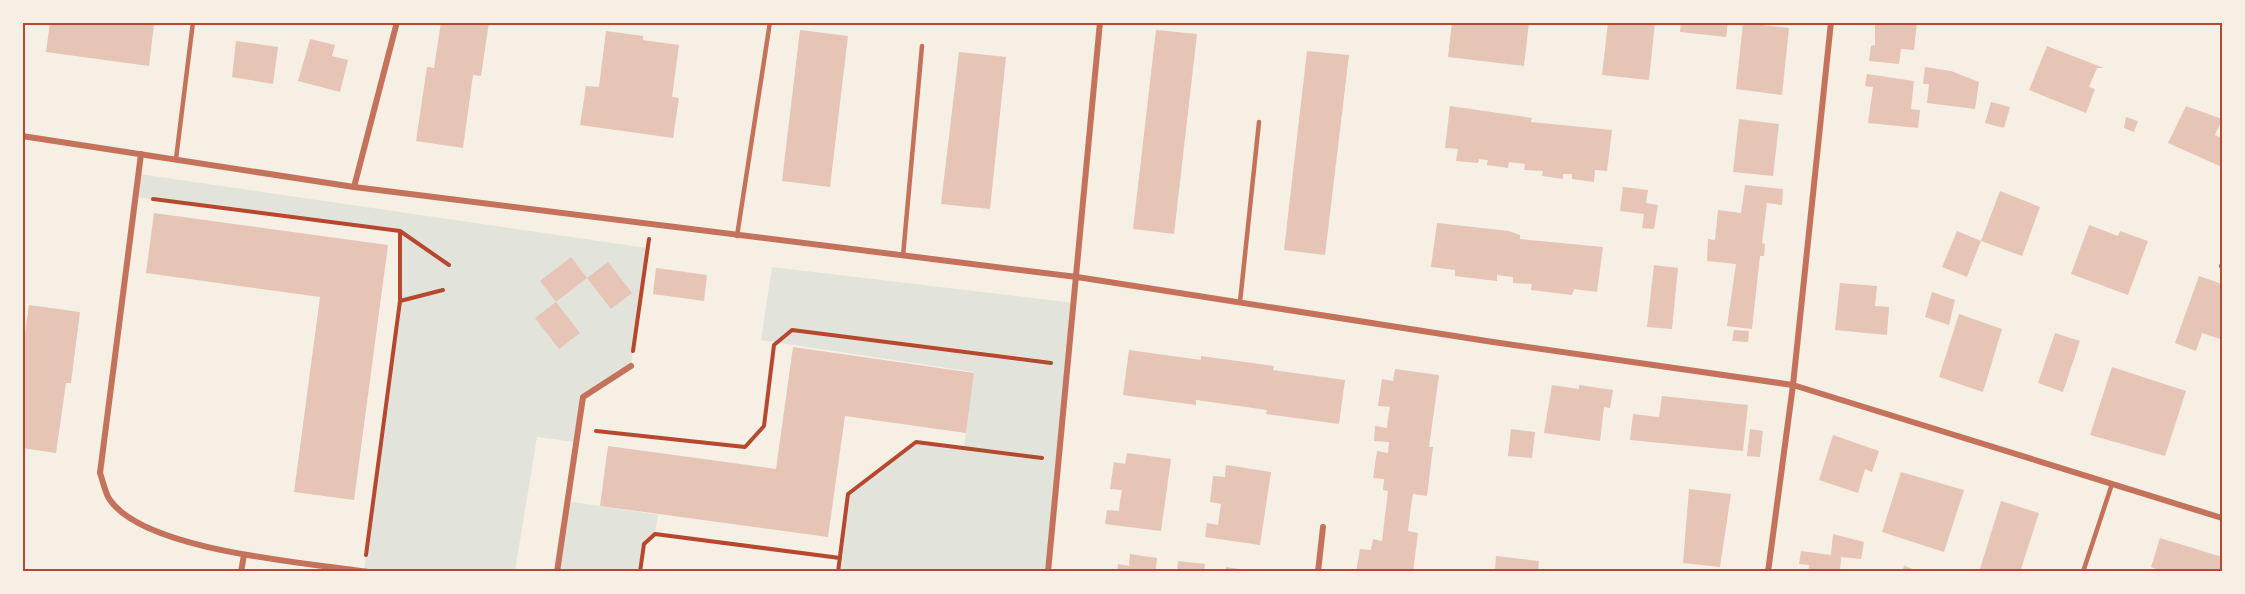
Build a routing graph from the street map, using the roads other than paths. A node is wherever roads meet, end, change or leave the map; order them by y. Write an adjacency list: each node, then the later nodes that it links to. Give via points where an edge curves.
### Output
1 (193, 22): 10 (lane)
2 (397, 22): 11 (street)
3 (770, 22): 12 (lane)
4 (1100, 22): 14 (street)
5 (1831, 22): 17 (street)
6 (922, 46): 13 (lane)
7 (1259, 122): 15 (lane)
8 (22, 136): 9 (street)
9 (141, 154): 10 (street); 21 (street, via 100,474 110,500 136,522 173,537)
10 (176, 159): 11 (street)
11 (354, 187): 12 (street)
12 (737, 236): 13 (street)
13 (903, 256): 14 (street)
14 (1077, 277): 15 (street); 25 (street)
15 (1240, 302): 17 (street)
16 (631, 366): 24 (street, via 583,397)
17 (1793, 385): 18 (street); 27 (street)
18 (2112, 484): 19 (street); 28 (lane)
19 (2223, 518)
20 (1323, 527): 26 (street)
21 (244, 555): 22 (street); 23 (street)
22 (366, 571)
23 (242, 572)
24 (557, 572)
25 (1048, 572)
26 (1318, 572)
27 (1768, 572)
28 (2083, 572)

